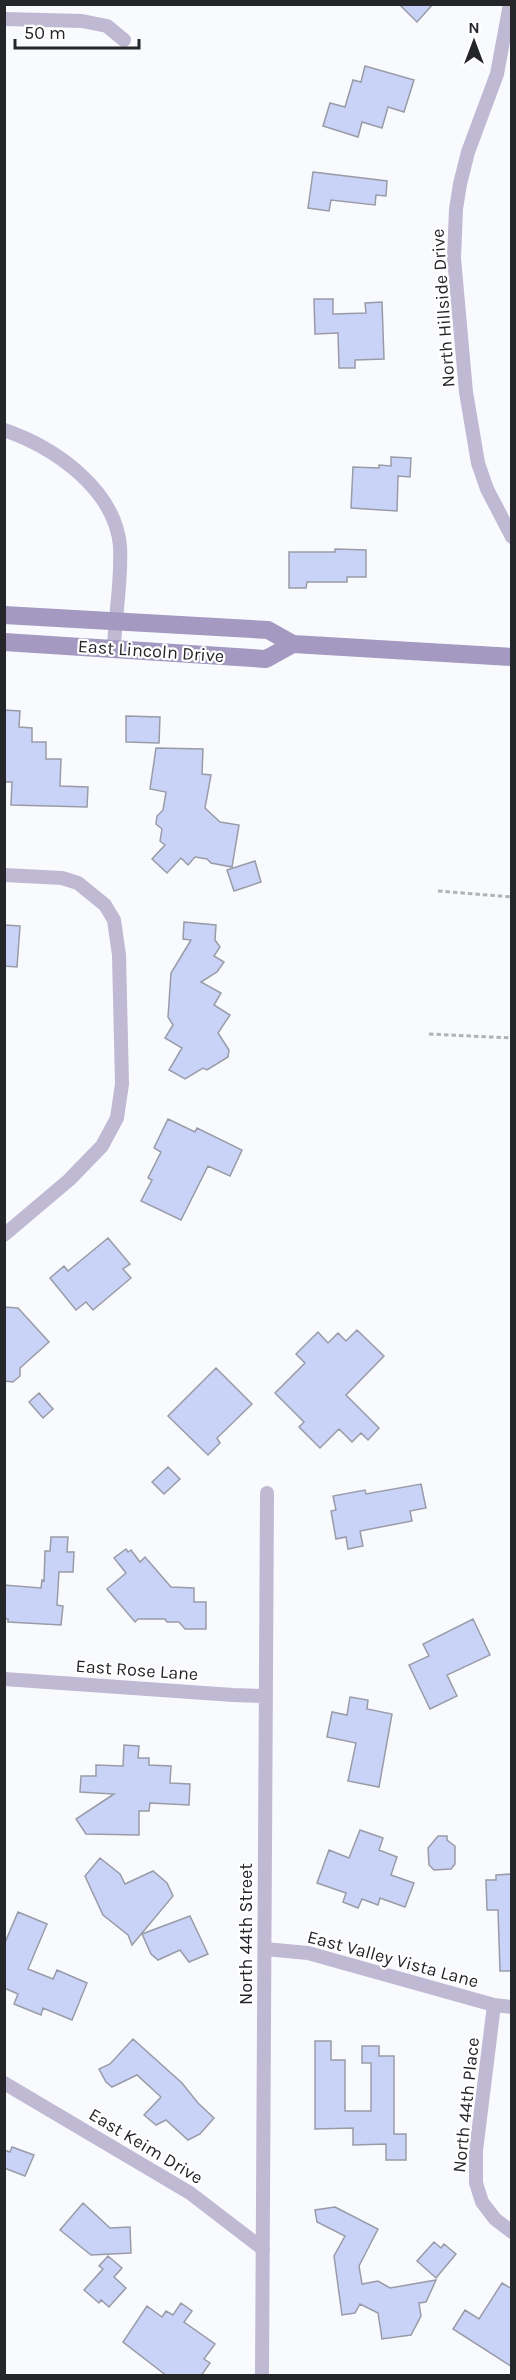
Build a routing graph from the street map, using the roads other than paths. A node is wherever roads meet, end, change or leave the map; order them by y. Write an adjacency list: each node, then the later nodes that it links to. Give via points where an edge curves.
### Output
1 (510, 4): 5 (street, North Hillside Drive, via 497,74 460,184 454,258 466,392 478,463)
2 (4, 19): 3 (street, via 82,21 107,26)
3 (124, 40)
4 (4, 430): 7 (street, via 66,463 105,503 120,544)
5 (512, 537)
6 (4, 615): 7 (main road, East Lincoln Drive)
7 (115, 622): 9 (main road, East Lincoln Drive, via 267,630); 10 (street)
8 (4, 642): 10 (main road, East Lincoln Drive)
9 (293, 644): 10 (main road, East Lincoln Drive, via 266,659); 11 (main road, East Lincoln Drive)
10 (114, 648)
11 (512, 657)
12 (4, 875): 13 (street, via 62,878 78,883 105,905 114,920 119,955 122,1084 117,1118 102,1146)
13 (4, 1235)
14 (267, 1493): 16 (street, North 44th Street)
15 (4, 1679): 16 (street, East Rose Lane)
16 (266, 1696): 17 (street, North 44th Street)
17 (264, 1949): 18 (street, East Valley Vista Lane, via 308,1953); 22 (street, North 44th Street)
18 (494, 2005): 19 (street, East Valley Vista Lane); 21 (street, North 44th Place, via 476,2151 476,2183 482,2202)
19 (512, 2007)
20 (4, 2083): 22 (street, East Keim Drive, via 190,2193)
21 (512, 2232)
22 (263, 2249): 23 (street, North 44th Street)
23 (262, 2376)

